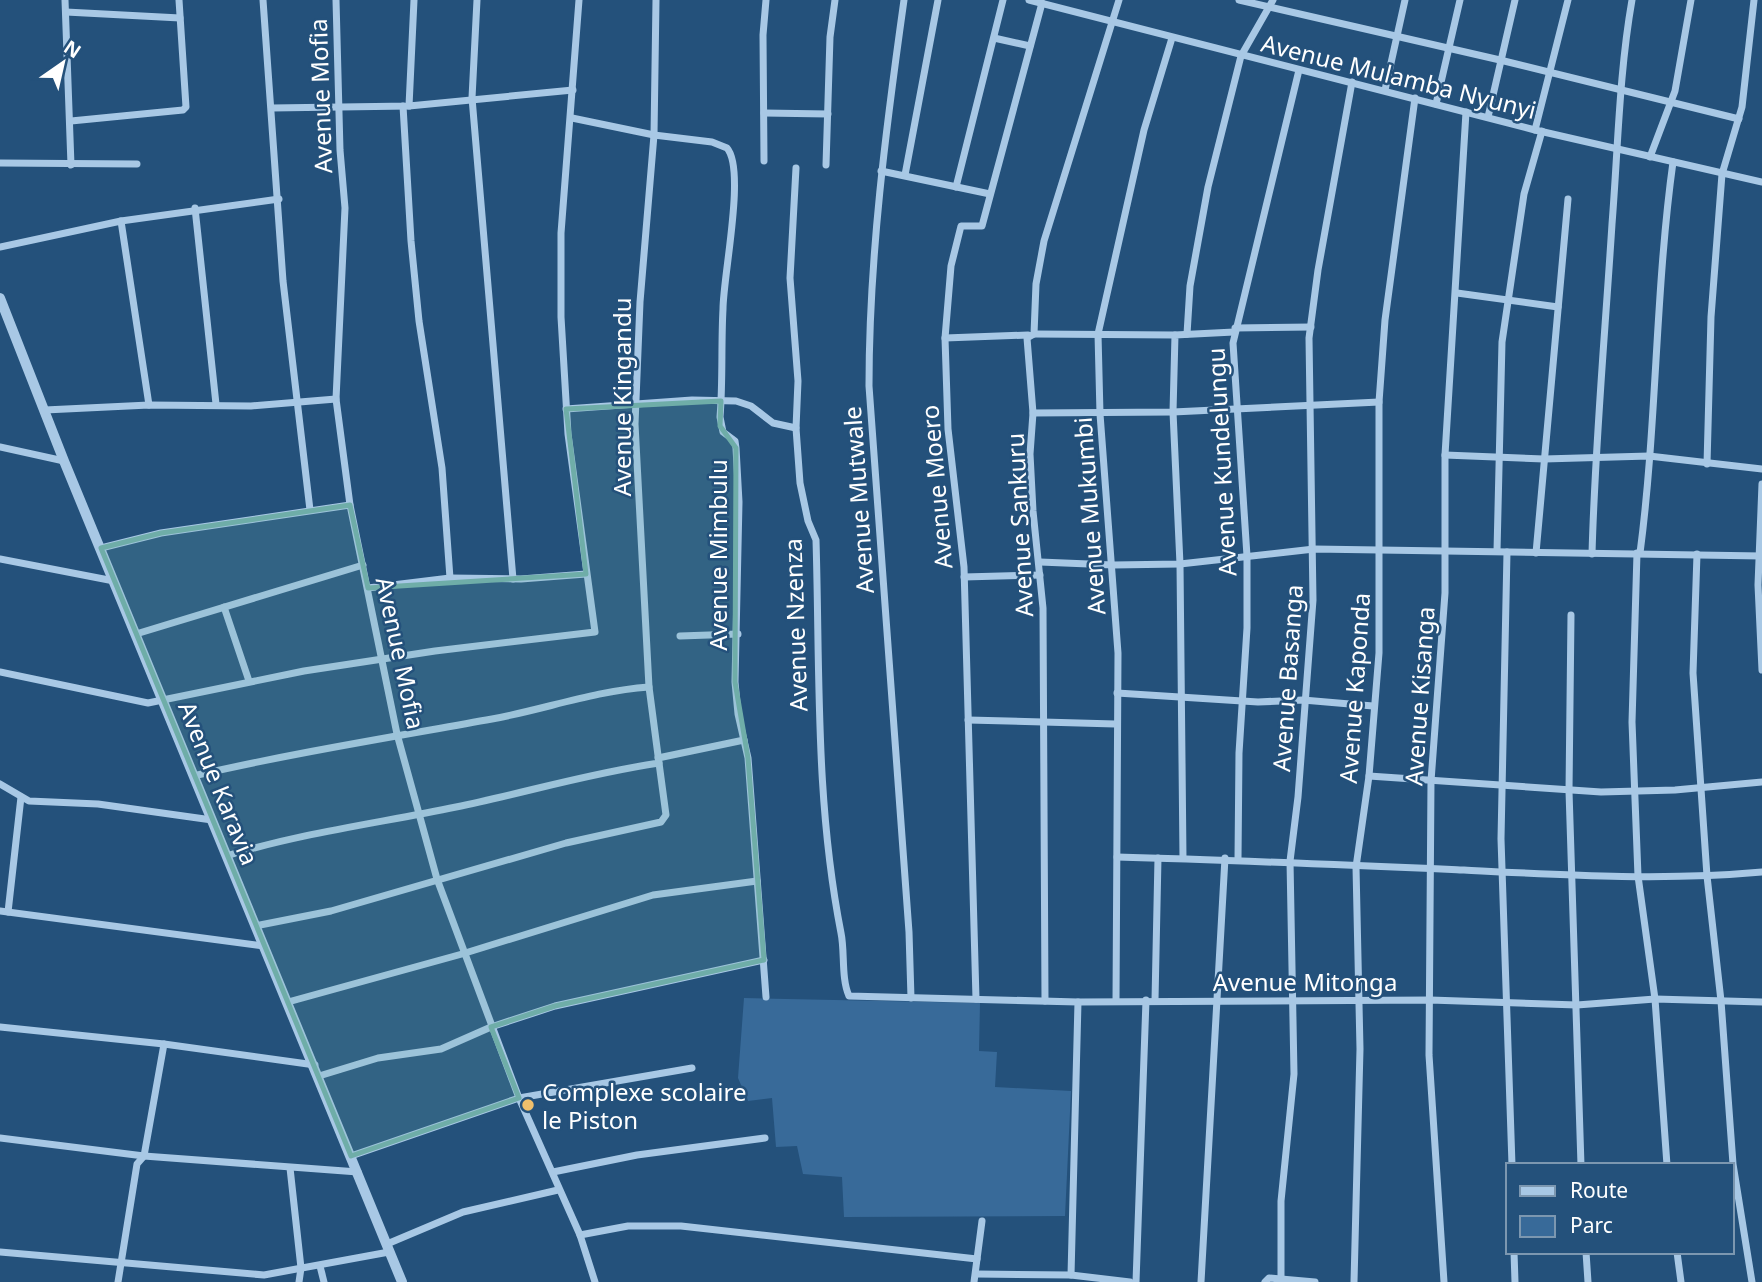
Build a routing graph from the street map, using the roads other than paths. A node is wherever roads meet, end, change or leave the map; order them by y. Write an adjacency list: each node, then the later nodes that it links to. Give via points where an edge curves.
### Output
1 (65, 0): 26 (street)
2 (179, 0): 27 (street)
3 (263, 0): 47 (street)
4 (336, 0): 48 (street, Avenue Mofia)
5 (414, 0): 46 (street)
6 (477, 0): 42 (street)
7 (579, 0): 39 (street)
8 (656, 0): 57 (street, Avenue Kingandu)
9 (766, 0): 50 (street)
10 (835, 0): 51 (street)
11 (904, 0): 67 (street, Avenue Mutwale)
12 (938, 0): 69 (street)
13 (1003, 0): 29 (street)
14 (1029, 0): 24 (street, Avenue Mulamba Nyunyi)
15 (1119, 0): 28 (street, Avenue Sankuru)
16 (1239, 0): 25 (street)
17 (1405, 0): 31 (street)
18 (1460, 0): 33 (street)
19 (1515, 0): 35 (street)
20 (1567, 0): 37 (street)
21 (1632, 0): 41 (street)
22 (1691, 0): 44 (street)
23 (1754, 0): 54 (street)
24 (1042, 4): 28 (street, Avenue Mulamba Nyunyi); 32 (street, Avenue Moero)
25 (1272, 4): 31 (street); 34 (street)
26 (66, 12): 27 (street); 55 (street)
27 (180, 18): 55 (street, via 183,110)
28 (1114, 22): 30 (street, Avenue Mulamba Nyunyi); 86 (street, Avenue Sankuru, via 1044,241)
29 (994, 38): 32 (street); 71 (street)
30 (1172, 38): 34 (street, Avenue Mulamba Nyunyi); 84 (street, Avenue Mukumbi, via 1141,141)
31 (1397, 38): 33 (street); 40 (street)
32 (1030, 46): 72 (street, Avenue Moero)
33 (1448, 48): 35 (street); 45 (street)
34 (1241, 56): 36 (street, Avenue Mulamba Nyunyi); 85 (street, via 1208,187 1190,286)
35 (1500, 60): 37 (street); 52 (street)
36 (1298, 70): 38 (street, Avenue Mulamba Nyunyi); 83 (street, Avenue Kundelungu, via 1250,284)
37 (1549, 72): 41 (street); 56 (street)
38 (1352, 82): 40 (street, Avenue Mulamba Nyunyi); 82 (street, Avenue Basanga)
39 (573, 90): 42 (street); 53 (street)
40 (1385, 90): 43 (street, Avenue Mulamba Nyunyi)
41 (1621, 91): 44 (street); 58 (street)
42 (472, 98): 46 (street); 137 (street)
43 (1415, 98): 45 (street, Avenue Mulamba Nyunyi); 92 (street, Avenue Kaponda, via 1385,320)
44 (1670, 103): 54 (street); 59 (street)
45 (1436, 104): 49 (street, Avenue Mulamba Nyunyi)
46 (406, 106): 48 (street); 135 (street, via 411,241 442,468)
47 (272, 108): 48 (street); 73 (street)
48 (339, 108): 89 (street, Avenue Mofia, via 345,208)
49 (1466, 112): 52 (street, Avenue Mulamba Nyunyi); 78 (street, Avenue Kisanga)
50 (764, 113): 51 (street); 60 (street)
51 (828, 114): 65 (street)
52 (1488, 117): 56 (street, Avenue Mulamba Nyunyi)
53 (572, 118): 57 (street, Avenue Mimbulu); 98 (street, via 561,233)
54 (1739, 119): 68 (street)
55 (71, 121): 64 (street)
56 (1538, 131): 58 (street, Avenue Mulamba Nyunyi); 80 (street)
57 (654, 135): 90 (street, Avenue Mimbulu, via 722,145 734,163); 93 (street, Avenue Kingandu, via 639,302)
58 (1616, 149): 59 (street, Avenue Mulamba Nyunyi); 108 (street)
59 (1650, 157): 61 (street, Avenue Mulamba Nyunyi)
60 (764, 162)
61 (1673, 162): 68 (street, Avenue Mulamba Nyunyi); 106 (street)
62 (0, 163): 64 (street)
63 (137, 164): 64 (street)
64 (71, 165)
65 (826, 165)
66 (796, 168): 103 (street, Avenue Nzenza, via 790,278 798,381)
67 (881, 171): 69 (street); 197 (street, Avenue Mutwale, via 869,315 869,386)
68 (1721, 174): 70 (street, Avenue Mulamba Nyunyi); 111 (street)
69 (905, 175): 71 (street)
70 (1762, 182)
71 (956, 187): 72 (street)
72 (990, 194): 88 (street, Avenue Moero, via 982,227 961,226 951,266)
73 (279, 199): 75 (street); 91 (street)
74 (1568, 199): 81 (street)
75 (195, 208): 76 (street); 94 (street)
76 (121, 221): 77 (street); 96 (street)
77 (0, 247)
78 (1457, 293): 80 (street); 105 (street, Avenue Kisanga)
79 (0, 298): 99 (street, Avenue Karavia)
80 (1510, 299): 81 (street); 107 (street, via 1502,342)
81 (1558, 307): 109 (street)
82 (1311, 327): 83 (street); 95 (street, Avenue Basanga)
83 (1234, 330): 85 (street); 97 (street, Avenue Kundelungu)
84 (1098, 334): 86 (street); 87 (street); 102 (street, Avenue Mukumbi)
85 (1187, 334): 87 (street)
86 (1031, 335): 88 (street); 101 (street, Avenue Sankuru)
87 (1175, 335): 100 (street)
88 (945, 338): 136 (street, Avenue Moero, via 948,429)
89 (336, 399): 91 (street); 114 (street, Avenue Mofia)
90 (721, 401): 93 (street); 103 (street, via 746,404 773,423); 143 (street, Avenue Mimbulu, via 720,426 736,448)
91 (298, 402): 94 (street); 115 (street)
92 (1379, 402): 95 (street); 118 (street, Avenue Kaponda)
93 (637, 403): 98 (street); 149 (street, Avenue Kingandu)
94 (216, 404): 96 (street)
95 (1310, 404): 97 (street); 117 (street, Avenue Basanga)
96 (149, 405): 99 (street)
97 (1236, 407): 100 (street); 126 (street, Avenue Kundelungu)
98 (566, 409): 133 (street)
99 (45, 410): 110 (street, Avenue Karavia)
100 (1173, 412): 102 (street); 130 (street)
101 (1033, 413): 102 (street); 129 (street, Avenue Sankuru, via 1030,454)
102 (1100, 414): 132 (street, Avenue Mukumbi)
103 (796, 428): 195 (street, Avenue Nzenza, via 800,483 816,540 821,791)
104 (0, 447): 110 (street)
105 (1445, 455): 107 (street); 119 (street, Avenue Kisanga)
106 (1649, 456): 108 (street); 111 (street); 123 (street)
107 (1499, 457): 109 (street); 120 (street)
108 (1595, 457): 109 (street); 124 (street)
109 (1544, 459): 122 (street)
110 (64, 461): 116 (street, Avenue Karavia)
111 (1707, 464): 112 (street)
112 (1762, 469)
113 (1762, 484): 127 (street)
114 (350, 505): 115 (street); 131 (street, Avenue Mofia)
115 (310, 510): 116 (street, via 160,533)
116 (101, 548): 138 (street, Avenue Karavia)
117 (1314, 549): 118 (street); 126 (street); 152 (street, Avenue Basanga)
118 (1381, 550): 119 (street); 155 (street, Avenue Kaponda)
119 (1446, 551): 120 (street); 164 (street, Avenue Kisanga)
120 (1497, 551): 121 (street)
121 (1507, 552): 122 (street); 167 (street)
122 (1536, 553): 124 (street)
123 (1638, 553): 124 (street); 125 (street); 169 (street, via 1632,710)
124 (1592, 554)
125 (1697, 554): 127 (street); 168 (street, via 1693,673)
126 (1247, 556): 130 (street); 154 (street, Avenue Kundelungu)
127 (1761, 556): 146 (street)
128 (0, 559): 138 (street)
129 (1040, 562): 132 (street); 134 (street, Avenue Sankuru)
130 (1180, 564): 132 (street); 151 (street)
131 (363, 565): 139 (street, Avenue Mofia); 140 (street)
132 (1113, 565): 150 (street, Avenue Mukumbi)
133 (586, 574): 137 (street); 145 (street, via 594,633)
134 (1041, 575): 136 (street); 157 (street, Avenue Sankuru)
135 (450, 578): 137 (street); 139 (street)
136 (964, 578): 156 (street, Avenue Moero)
137 (513, 579)
138 (114, 581): 142 (street, Avenue Karavia)
139 (368, 588): 145 (street, Avenue Mofia)
140 (224, 607): 142 (street); 148 (street)
141 (1571, 615): 170 (street)
142 (136, 634): 153 (street, Avenue Karavia)
143 (738, 634): 144 (street); 160 (street, Avenue Mimbulu, via 735,682)
144 (680, 636)
145 (382, 659): 148 (street); 159 (street, Avenue Mofia)
146 (1762, 670)
147 (0, 672): 153 (street, via 148,703)
148 (248, 681): 153 (street)
149 (649, 687): 159 (street, via 608,690 495,718); 161 (street, Avenue Kingandu)
150 (1117, 692): 151 (street); 158 (street, Avenue Mukumbi)
151 (1182, 698): 154 (street); 177 (street)
152 (1303, 700): 154 (street); 155 (street); 180 (street, Avenue Basanga)
153 (163, 701): 162 (street, Avenue Karavia)
154 (1243, 702): 179 (street, Avenue Kundelungu)
155 (1373, 706): 163 (street, Avenue Kaponda)
156 (968, 720): 157 (street); 198 (street, Avenue Moero)
157 (1045, 722): 158 (street); 200 (street, Avenue Sankuru)
158 (1115, 724): 175 (street, Avenue Mukumbi)
159 (397, 734): 162 (street); 172 (street, Avenue Mofia)
160 (744, 740): 161 (street); 189 (street, Avenue Mimbulu)
161 (658, 760): 172 (street); 188 (street, Avenue Kingandu, via 666,815 661,822)
162 (193, 776): 173 (street, Avenue Karavia)
163 (1369, 776): 164 (street); 181 (street, Avenue Kaponda)
164 (1431, 781): 167 (street); 182 (street, Avenue Kisanga)
165 (1762, 782): 168 (street)
166 (0, 783): 171 (street)
167 (1504, 788): 170 (street); 183 (street)
168 (1703, 788): 169 (street); 187 (street)
169 (1635, 790): 170 (street); 186 (street)
170 (1569, 791): 185 (street)
171 (21, 797): 173 (street); 190 (street)
172 (417, 815): 174 (street, via 299,835); 188 (street, Avenue Mofia)
173 (212, 820): 174 (street, Avenue Karavia)
174 (226, 856): 191 (street, Avenue Karavia)
175 (1117, 858): 176 (street); 205 (street, Avenue Mukumbi)
176 (1158, 858): 177 (street); 201 (street)
177 (1182, 858): 178 (street)
178 (1225, 858): 179 (street); 202 (street)
179 (1238, 859): 180 (street)
180 (1290, 861): 181 (street); 210 (street, Avenue Basanga)
181 (1356, 867): 182 (street); 203 (street, Avenue Kaponda)
182 (1430, 869): 183 (street); 204 (street, Avenue Kisanga)
183 (1502, 872): 185 (street); 206 (street)
184 (1762, 872): 187 (street)
185 (1573, 875): 186 (street); 212 (street)
186 (1638, 876): 187 (street); 199 (street)
187 (1707, 876): 207 (street)
188 (437, 878): 191 (street, via 331,911); 193 (street, Avenue Mofia)
189 (757, 881): 193 (street, via 653,895); 194 (street, Avenue Mimbulu)
190 (4, 911): 192 (street)
191 (255, 926): 192 (street, Avenue Karavia)
192 (264, 946): 208 (street, Avenue Karavia)
193 (463, 954): 208 (street); 214 (street, Avenue Mofia)
194 (764, 960): 196 (street, Avenue Mimbulu); 214 (street, via 555,1006)
195 (849, 996): 197 (street, Avenue Mitonga)
196 (766, 997)
197 (911, 998): 198 (street, Avenue Mitonga)
198 (976, 999): 200 (street, Avenue Mitonga)
199 (1654, 999): 207 (street, Avenue Mitonga); 212 (street, Avenue Mitonga); 225 (street)
200 (1045, 1000): 209 (street, Avenue Mitonga)
201 (1151, 1000): 202 (street, Avenue Mitonga); 205 (street, Avenue Mitonga); 252 (street)
202 (1219, 1000): 210 (street, Avenue Mitonga); 253 (street, via 1209,1096)
203 (1359, 1000): 204 (street, Avenue Mitonga); 210 (street, Avenue Mitonga); 256 (street, Avenue Kaponda)
204 (1430, 1000): 206 (street, Avenue Mitonga); 257 (street, Avenue Kisanga, via 1429,1055)
205 (1115, 1001): 209 (street, Avenue Mitonga)
206 (1507, 1001): 212 (street, Avenue Mitonga); 223 (street)
207 (1721, 1001): 211 (street, Avenue Mitonga); 226 (street)
208 (288, 1002): 217 (street, Avenue Karavia)
209 (1078, 1002): 243 (street)
210 (1290, 1002): 245 (street, Avenue Basanga, via 1294,1074 1282,1200)
211 (1762, 1002)
212 (1577, 1005): 224 (street)
213 (0, 1027): 215 (street)
214 (491, 1027): 217 (street, via 441,1049); 218 (street, Avenue Mofia)
215 (164, 1044): 217 (street); 221 (street)
216 (692, 1068): 218 (street)
217 (317, 1070): 222 (street, Avenue Karavia)
218 (519, 1098): 222 (street); 230 (street, Avenue Mofia)
219 (0, 1138): 221 (street)
220 (765, 1138): 230 (street)
221 (144, 1156): 227 (street); 240 (street, via 137,1164)
222 (351, 1156): 229 (street, Avenue Karavia)
223 (1512, 1163)
224 (1581, 1163)
225 (1667, 1163)
226 (1733, 1163)
227 (290, 1168): 229 (street); 242 (street)
228 (1734, 1170): 261 (street)
229 (358, 1172): 234 (street, Avenue Karavia)
230 (553, 1172): 231 (street, Avenue Mofia)
231 (558, 1190): 233 (street, Avenue Mofia); 234 (street, via 463,1212)
232 (982, 1221): 239 (street)
233 (580, 1235): 239 (street, via 628,1226 681,1226); 250 (street, Avenue Mofia)
234 (388, 1248): 241 (street); 249 (street, Avenue Karavia)
235 (0, 1252): 240 (street)
236 (1514, 1254): 258 (street)
237 (1587, 1254): 259 (street)
238 (1677, 1254): 260 (street)
239 (977, 1259): 244 (street)
240 (121, 1262): 242 (street, via 264,1275); 246 (street)
241 (320, 1266): 242 (street); 248 (street)
242 (301, 1269): 247 (street)
243 (1071, 1275): 244 (street); 251 (street)
244 (975, 1278)
245 (1281, 1279): 254 (street); 255 (street)
246 (118, 1282)
247 (299, 1282)
248 (324, 1282)
249 (402, 1282)
250 (595, 1282)
251 (1130, 1282)
252 (1136, 1282)
253 (1201, 1282)
254 (1265, 1282)
255 (1314, 1282)
256 (1354, 1282)
257 (1444, 1282)
258 (1515, 1282)
259 (1588, 1282)
260 (1681, 1282)
261 (1752, 1282)

